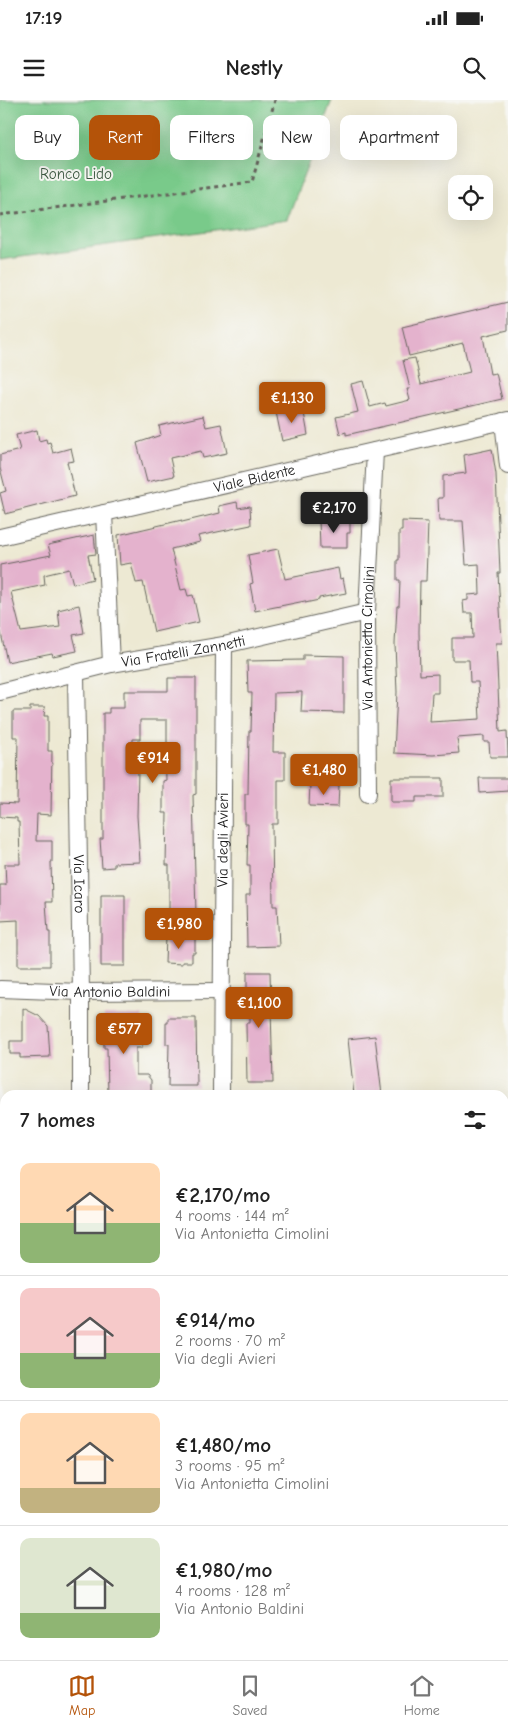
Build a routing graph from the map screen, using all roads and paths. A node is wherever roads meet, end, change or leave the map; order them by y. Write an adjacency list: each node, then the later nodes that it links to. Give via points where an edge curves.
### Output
1 (275, 100): 2 (path, via 252,182)
2 (0, 216)
3 (505, 420): 4 (street, Viale Bidente); 5 (street)
4 (375, 451): 6 (street, Viale Bidente); 8 (street, Via Antonietta Cimolini)
5 (508, 466)
6 (104, 513): 7 (street, Viale Bidente); 10 (street)
7 (0, 536)
8 (367, 612): 9 (street, Via Fratelli Zannetti); 13 (street, Via Antonietta Cimolini)
9 (224, 645): 10 (street, Via Fratelli Zannetti); 15 (street, Via degli Avieri)
10 (111, 664): 11 (street, Via Fratelli Zannetti)
11 (76, 674): 12 (street, Via Fratelli Zannetti); 16 (street, Via Icaro)
12 (0, 692)
13 (368, 794)
14 (0, 989): 16 (street, Via Antonio Baldini)
15 (221, 991): 16 (street, Via Antonio Baldini); 18 (street, Via degli Avieri)
16 (81, 992): 17 (street, Via Icaro)
17 (81, 1090)
18 (221, 1090)

